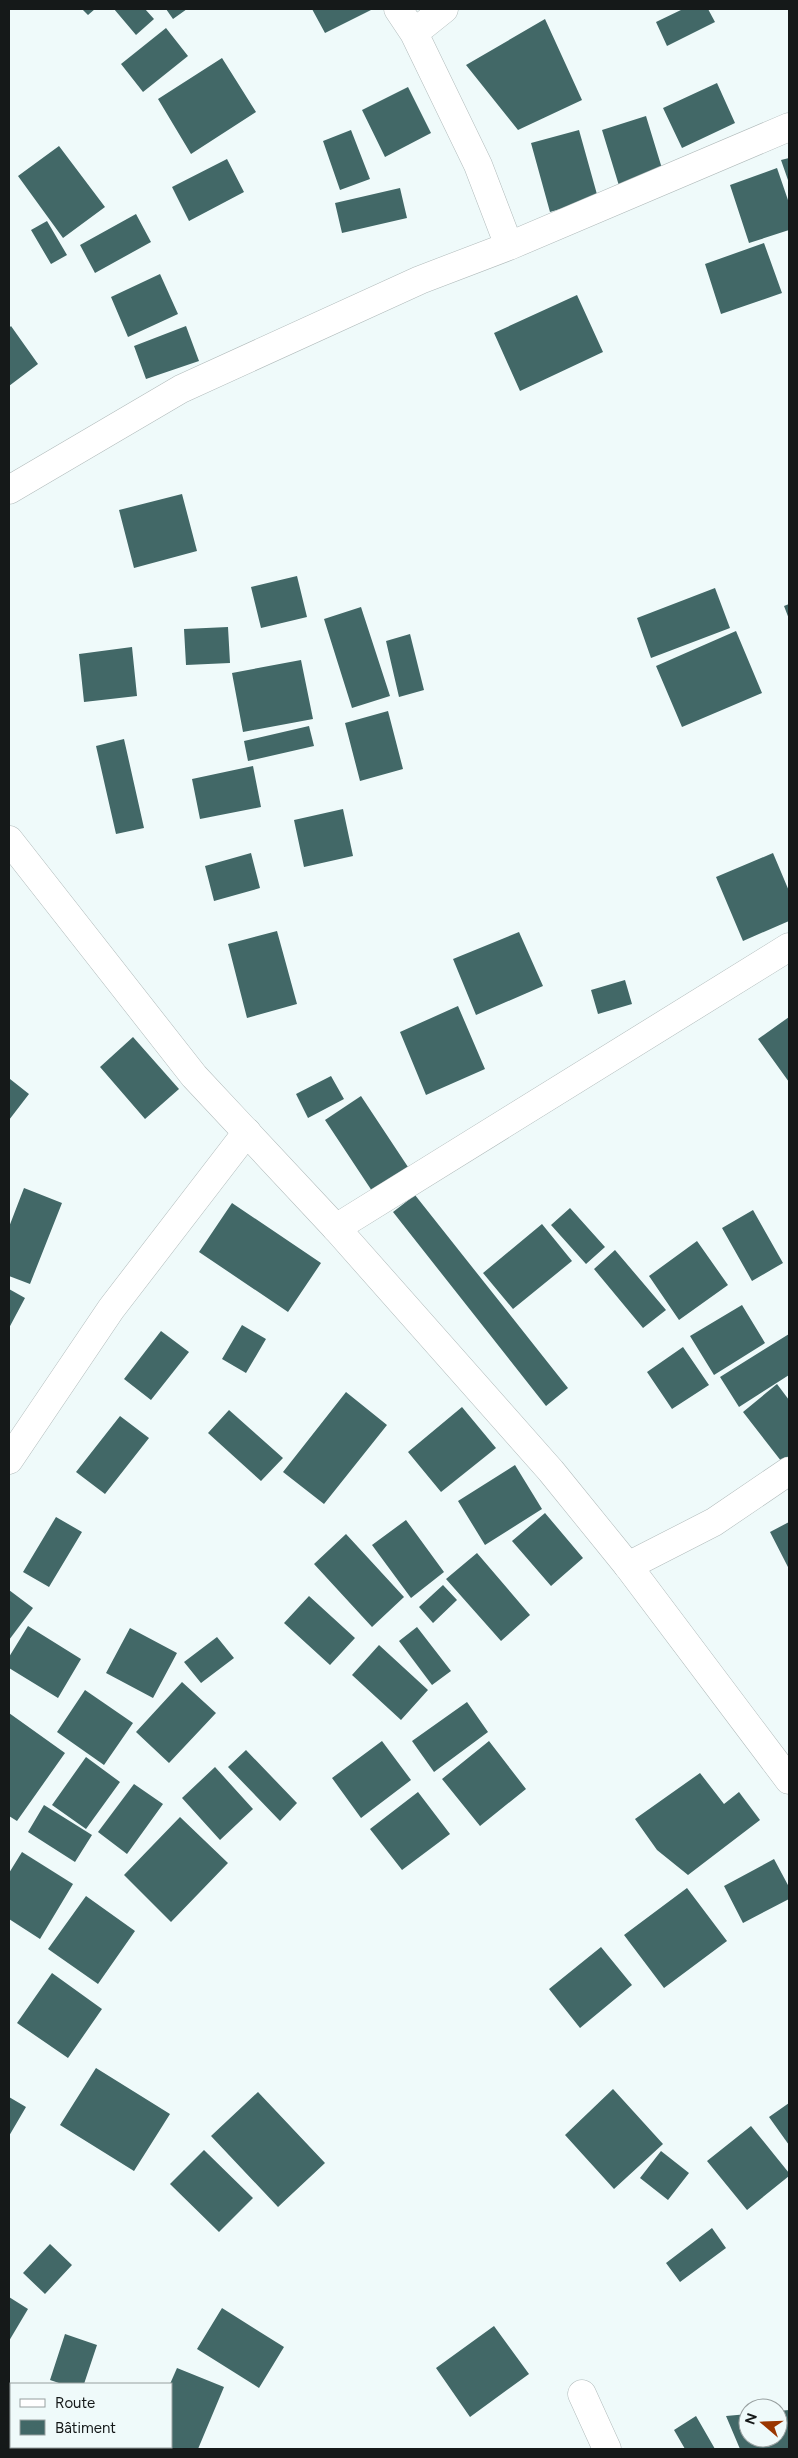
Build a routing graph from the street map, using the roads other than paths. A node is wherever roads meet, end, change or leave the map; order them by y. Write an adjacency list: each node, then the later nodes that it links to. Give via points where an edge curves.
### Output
1 (398, 9): 3 (street)
2 (444, 9): 3 (street)
3 (414, 33): 5 (street, via 478,166)
4 (789, 127): 5 (street)
5 (509, 246): 6 (street, via 420,280 181,389)
6 (9, 490)
7 (9, 840): 9 (street, via 194,1076)
8 (789, 947): 10 (street)
9 (247, 1132): 10 (street); 11 (street)
10 (336, 1228): 13 (street, via 551,1471)
11 (13, 1443)
12 (789, 1471): 13 (street, via 714,1522)
13 (628, 1566): 14 (street)
14 (789, 1780)
15 (582, 2394): 16 (street)
16 (607, 2449)

